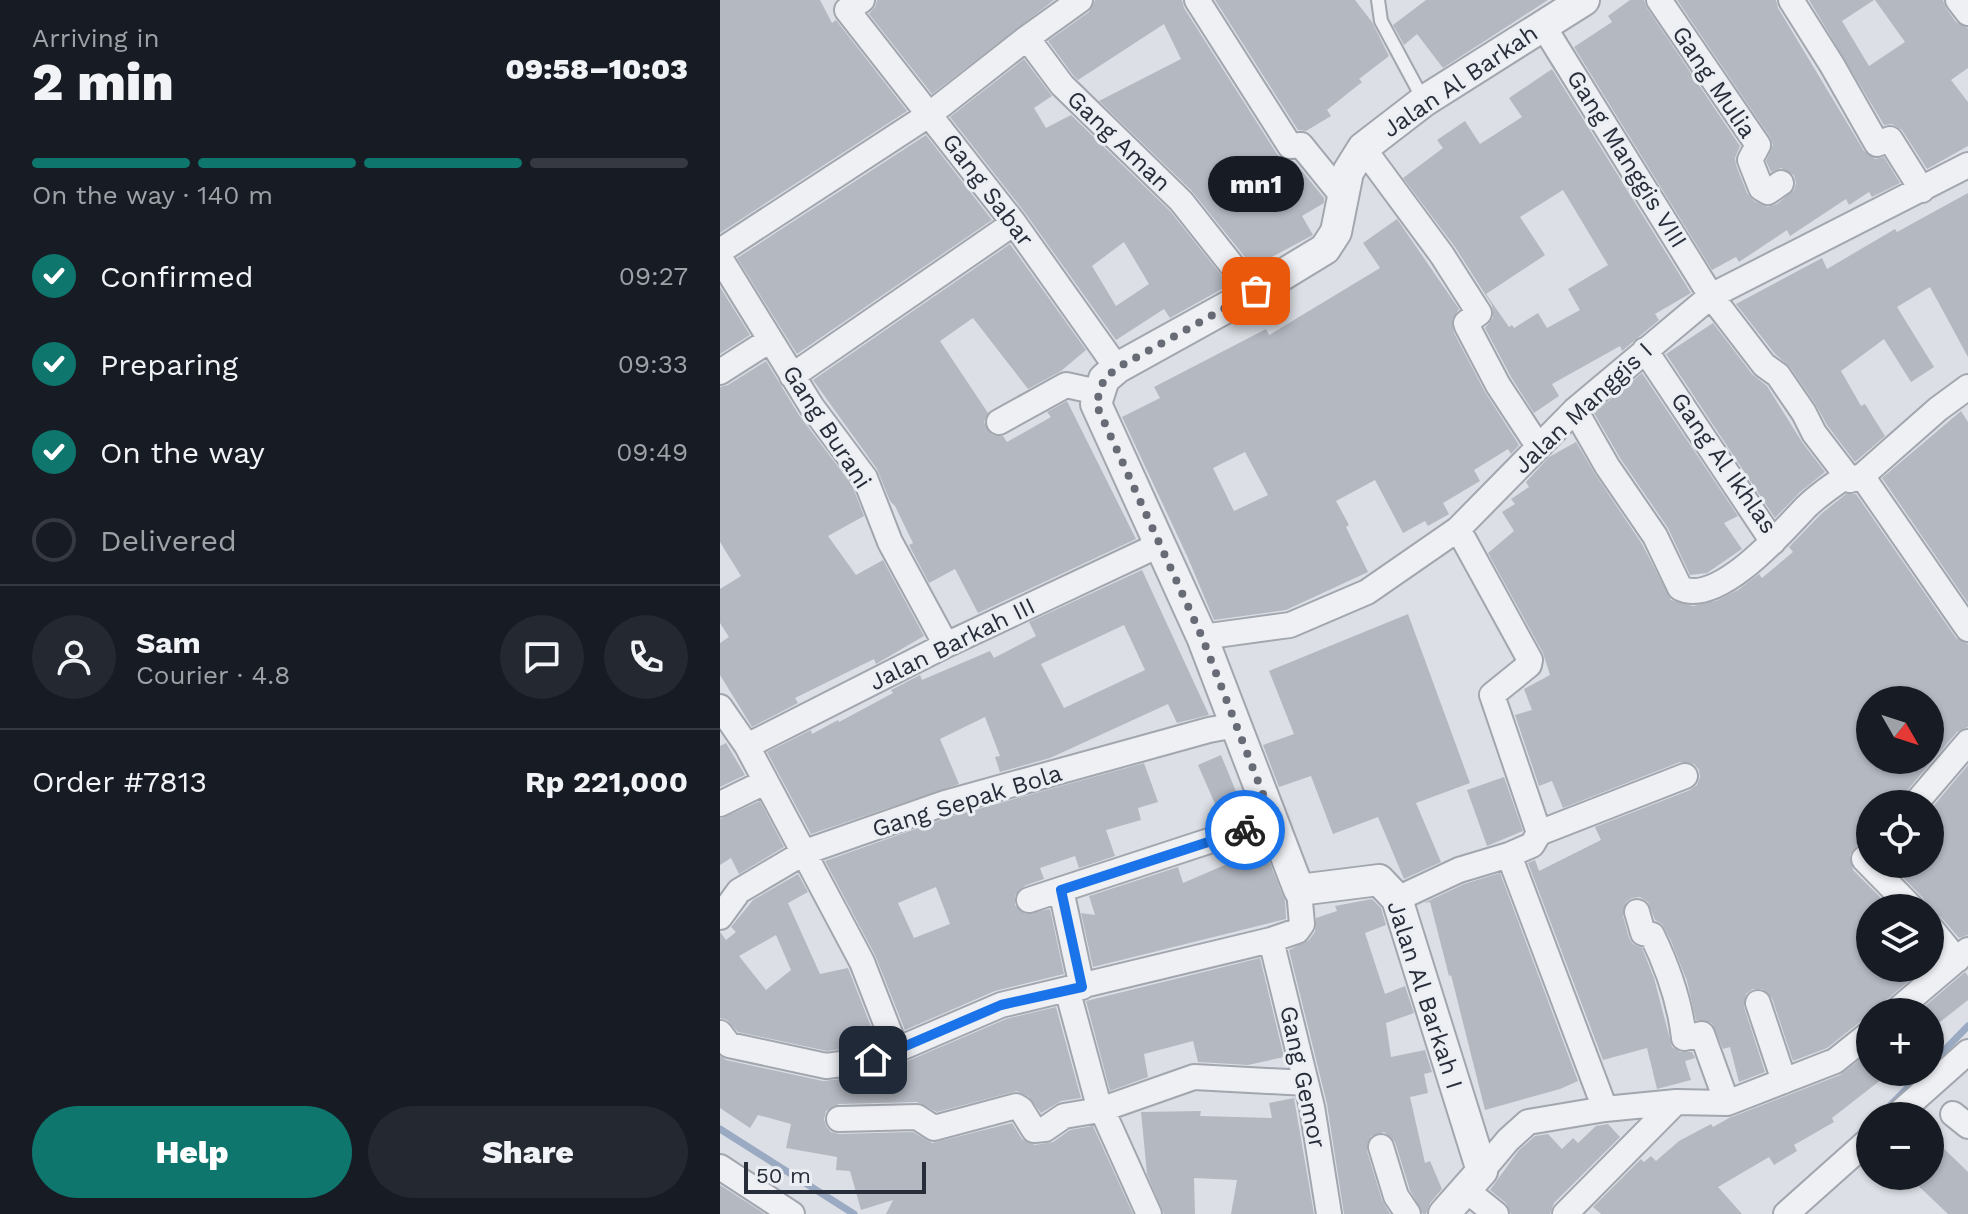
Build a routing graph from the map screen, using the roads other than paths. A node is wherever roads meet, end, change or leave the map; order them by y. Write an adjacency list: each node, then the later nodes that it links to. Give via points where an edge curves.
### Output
1 (862, 0): 13 (street, via 847,10)
2 (1080, 0): 11 (street)
3 (1378, 0): 12 (lane, via 1381,21)
4 (1659, 0): 16 (street, Gang Mulia, via 1758,145 1750,160 1761,188 1768,192)
5 (1791, 0): 17 (street, via 1877,144 1890,139)
6 (1958, 0): 9 (street)
7 (1581, 1): 10 (street, Jalan Al Barkah)
8 (1203, 2): 18 (street, via 1290,146 1301,145)
9 (1968, 13)
10 (1542, 24): 12 (street, Jalan Al Barkah); 23 (street, Gang Manggis VIII)
11 (1027, 38): 13 (street, Gang Sabar); 22 (street, Gang Aman, via 1062,85 1181,201)
12 (1424, 101): 14 (street, Jalan Al Barkah)
13 (930, 114): 19 (street, Gang Sabar); 20 (street)
14 (1363, 148): 18 (street, Jalan Al Barkah, via 1348,172); 32 (street, via 1479,313 1467,326)
15 (1968, 165): 17 (street, Jalan Manggis I)
16 (1781, 183)
17 (1922, 190): 23 (street, Jalan Manggis I)
18 (1344, 198): 22 (street, Jalan Al Barkah, via 1336,232 1325,249)
19 (1014, 223): 27 (street); 28 (street, Gang Sabar)
20 (720, 251)
21 (720, 258): 24 (street, Gang Burani)
22 (1256, 291): 28 (street, Jalan Al Barkah)
23 (1711, 296): 25 (street, Jalan Manggis I); 33 (street, Gang Manggis VIII, via 1764,365 1778,375 1814,433)
24 (770, 340): 26 (street); 27 (street, Gang Burani)
25 (1645, 350): 30 (street, Jalan Manggis I); 35 (street, Gang Al Ikhlas)
26 (720, 372)
27 (792, 376): 39 (street, Gang Burani, via 865,478 890,542)
28 (1106, 380): 31 (street, via 1066,385); 36 (street, via 1096,404)
29 (1968, 387): 33 (street, Gang Al Ikhlas)
30 (1575, 410): 32 (street, Jalan Manggis I); 35 (street, via 1655,536 1680,588 1689,592 1712,587)
31 (999, 422)
32 (1538, 446): 34 (street, Jalan Manggis I)
33 (1854, 476): 35 (street, Gang Al Ikhlas, via 1808,506); 37 (street, Gang Manggis VIII)
34 (1458, 529): 38 (street, Jalan Manggis I, via 1367,592 1290,625); 49 (street, via 1530,660 1491,699)
35 (1773, 542)
36 (1159, 545): 38 (street); 39 (street, Jalan Barkah III)
37 (1968, 629)
38 (1202, 637): 41 (street)
39 (946, 645): 43 (street, Jalan Barkah III)
40 (724, 721): 43 (street)
41 (1236, 725): 48 (street); 50 (street, Gang Sepak Bola, via 945,803)
42 (1968, 742): 46 (street)
43 (747, 746): 45 (street)
44 (1685, 776): 49 (street)
45 (765, 782): 47 (street); 50 (street)
46 (1927, 790)
47 (720, 804)
48 (1273, 820): 53 (street); 54 (street)
49 (1539, 833): 51 (street, via 1532,845)
50 (805, 852): 59 (street, Gang Sepak Bola, via 739,891); 68 (street, via 862,962)
51 (1509, 855): 56 (street, via 1459,870); 75 (street)
52 (1886, 878): 55 (street)
53 (1061, 890): 57 (street); 63 (street)
54 (1299, 890): 56 (street, Jalan Al Barkah I, via 1379,880); 61 (street, via 1302,924)
55 (1900, 894)
56 (1397, 899): 81 (street, Jalan Al Barkah I)
57 (1029, 900)
58 (1637, 912): 74 (street, via 1643,933 1652,935 1662,955 1681,1009 1684,1038 1702,1034)
59 (720, 917)
60 (1944, 939): 62 (street)
61 (1271, 940): 63 (street); 71 (street, Gang Gemor)
62 (1962, 955): 64 (street)
63 (1075, 988): 68 (street, via 1001,1005); 76 (street)
64 (1911, 998)
65 (1758, 1003): 70 (street)
66 (720, 1033): 68 (street, via 729,1045 826,1066 873,1060)
67 (1856, 1044): 70 (street, via 1835,1061)
68 (896, 1049)
69 (1968, 1052): 73 (street)
70 (1784, 1081): 74 (street)
71 (1306, 1083): 76 (street, via 1194,1077); 84 (street, Gang Gemor)
72 (1676, 1102): 74 (street); 75 (street); 88 (street)
73 (1912, 1102)
74 (1727, 1103)
75 (1605, 1109): 81 (street, via 1528,1122)
76 (1100, 1110): 77 (street, via 1064,1116 1034,1130 1016,1106 934,1128 917,1117); 83 (street)
77 (839, 1119)
78 (1381, 1147): 85 (street, via 1396,1196)
79 (1856, 1152): 89 (street)
80 (720, 1167): 82 (street)
81 (1474, 1181): 86 (street); 87 (street)
82 (792, 1214)
83 (1149, 1214)
84 (1329, 1214)
85 (1408, 1214)
86 (1444, 1214)
87 (1496, 1214)
88 (1565, 1214)
89 (1786, 1214)

